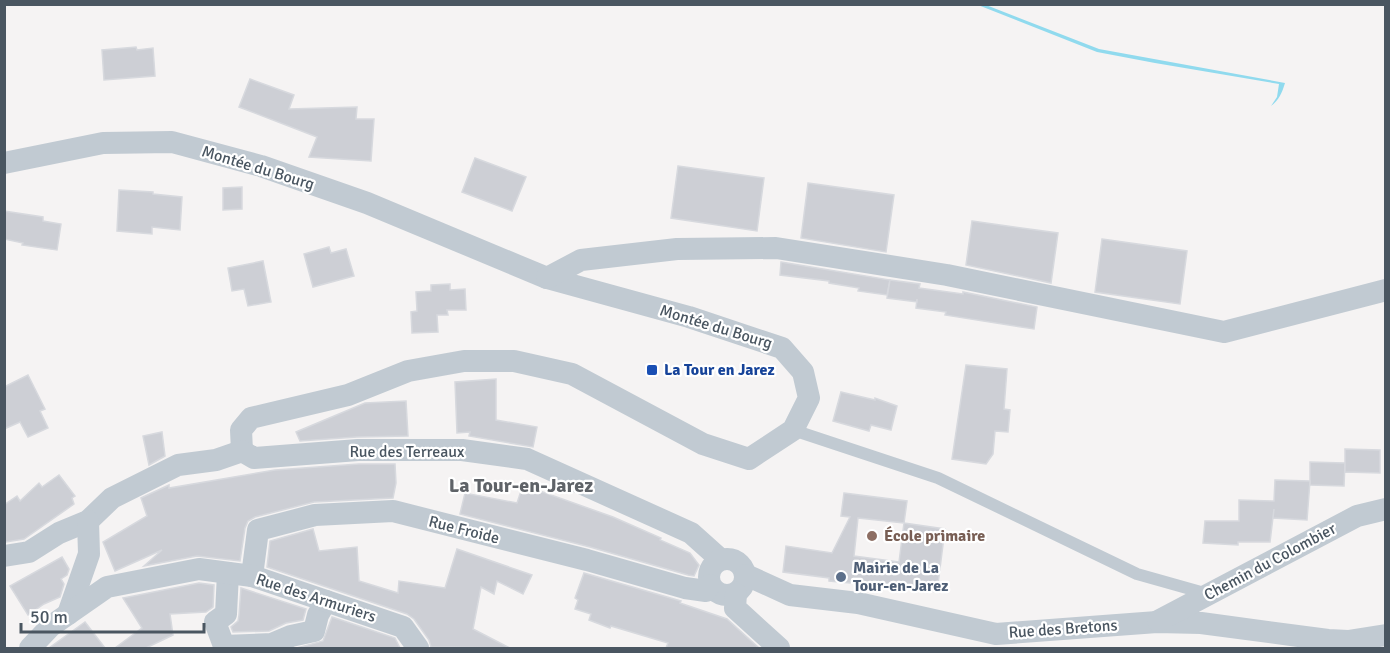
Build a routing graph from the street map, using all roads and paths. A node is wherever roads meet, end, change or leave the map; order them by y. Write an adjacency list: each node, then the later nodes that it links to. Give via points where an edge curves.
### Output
1 (4, 163): 2 (street, Montée du Bourg, via 103,143 172,142 261,166 367,203)
2 (547, 278): 3 (street, via 581,260 677,249 776,248 947,275 1224,332); 4 (street, Montée du Bourg, via 689,317 782,348 803,372 809,398)
3 (1386, 290)
4 (794, 430): 5 (street, via 749,459 703,444 572,374 514,361 464,361 408,371 348,395 251,418 241,430); 14 (lane, via 938,478 1137,574)
5 (242, 451): 7 (street, Rue des Terreaux, via 216,460 178,465 112,498); 9 (street, Rue des Terreaux, via 254,458 358,450 462,450 527,459 691,533)
6 (1386, 509): 14 (street, Chemin du Colombier, via 1357,516)
7 (88, 521): 8 (street, via 58,533 29,552); 16 (street, via 89,554)
8 (4, 556)
9 (720, 559): 12 (street, via 732,558 741,564); 13 (street, via 709,570)
10 (228, 573): 11 (street, Rue des Armuriers); 16 (street, Rue des Armuriers, via 199,569 107,586); 20 (street, via 226,615 215,622 224,646)
11 (252, 576): 13 (street, Rue Froide, via 258,530 315,515 393,511 685,588 706,591); 15 (street, Rue des Armuriers)
12 (741, 584): 13 (street, via 726,596); 17 (street, Rue des Bretons, via 790,595 858,603 996,634); 23 (street, via 735,608)
13 (710, 585)
14 (1209, 594): 17 (street, Chemin du Colombier)
15 (326, 601): 20 (street, via 314,631 291,636); 22 (street, Rue des Armuriers, via 403,627)
16 (68, 614): 21 (street, Rue des Armuriers)
17 (1157, 622): 19 (street, Rue des Bretons, via 1201,623)
18 (1386, 635): 19 (street, Rue des Bretons)
19 (1349, 645)
20 (273, 646)
21 (30, 648)
22 (418, 648)
23 (779, 648)

